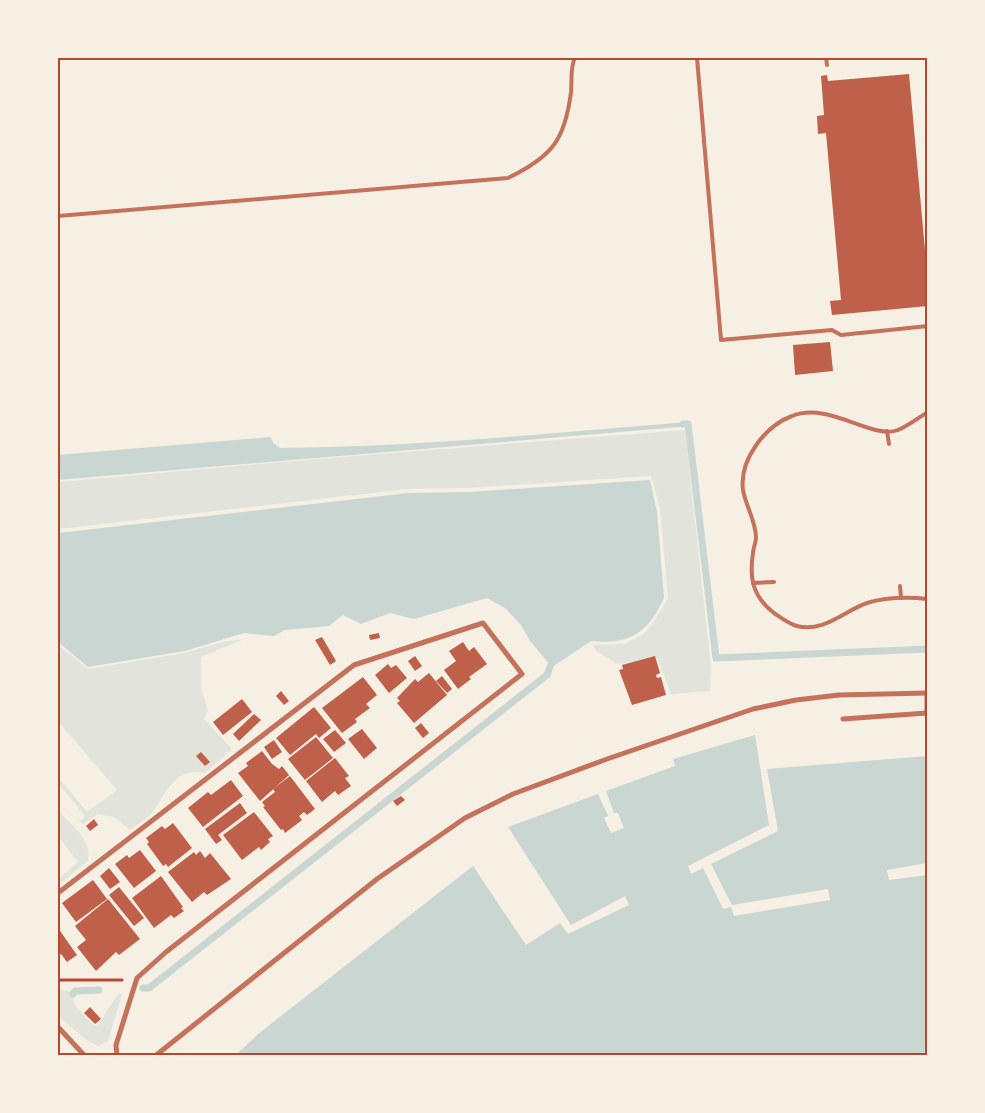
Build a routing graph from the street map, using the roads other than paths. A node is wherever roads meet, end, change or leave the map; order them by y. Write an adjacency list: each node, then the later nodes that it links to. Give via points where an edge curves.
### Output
1 (575, 58): 5 (lane, via 566,122 557,144 533,166 508,178)
2 (697, 58): 6 (lane, via 721,340 832,330 841,335)
3 (826, 58): 4 (lane)
4 (827, 65)
5 (58, 216)
6 (928, 326)
7 (928, 412): 8 (lane, via 898,430)
8 (887, 431): 9 (lane); 11 (lane, via 879,432 832,415 809,412 777,423 762,437 745,470 743,490 756,539 752,554)
9 (889, 444)
10 (774, 582): 11 (lane)
11 (753, 584): 13 (lane, via 755,594 764,605 797,626 814,627 868,603)
12 (900, 586): 13 (lane)
13 (901, 598): 14 (lane)
14 (928, 599)
15 (927, 693): 16 (street, via 927,714); 21 (street, via 822,697 753,710 513,794 465,818 377,879)
16 (843, 719)
17 (58, 892): 20 (street, via 354,665 484,623 522,674 137,978 116,1045)
18 (58, 1027): 19 (street)
19 (86, 1056)
20 (118, 1056)
21 (155, 1056)

